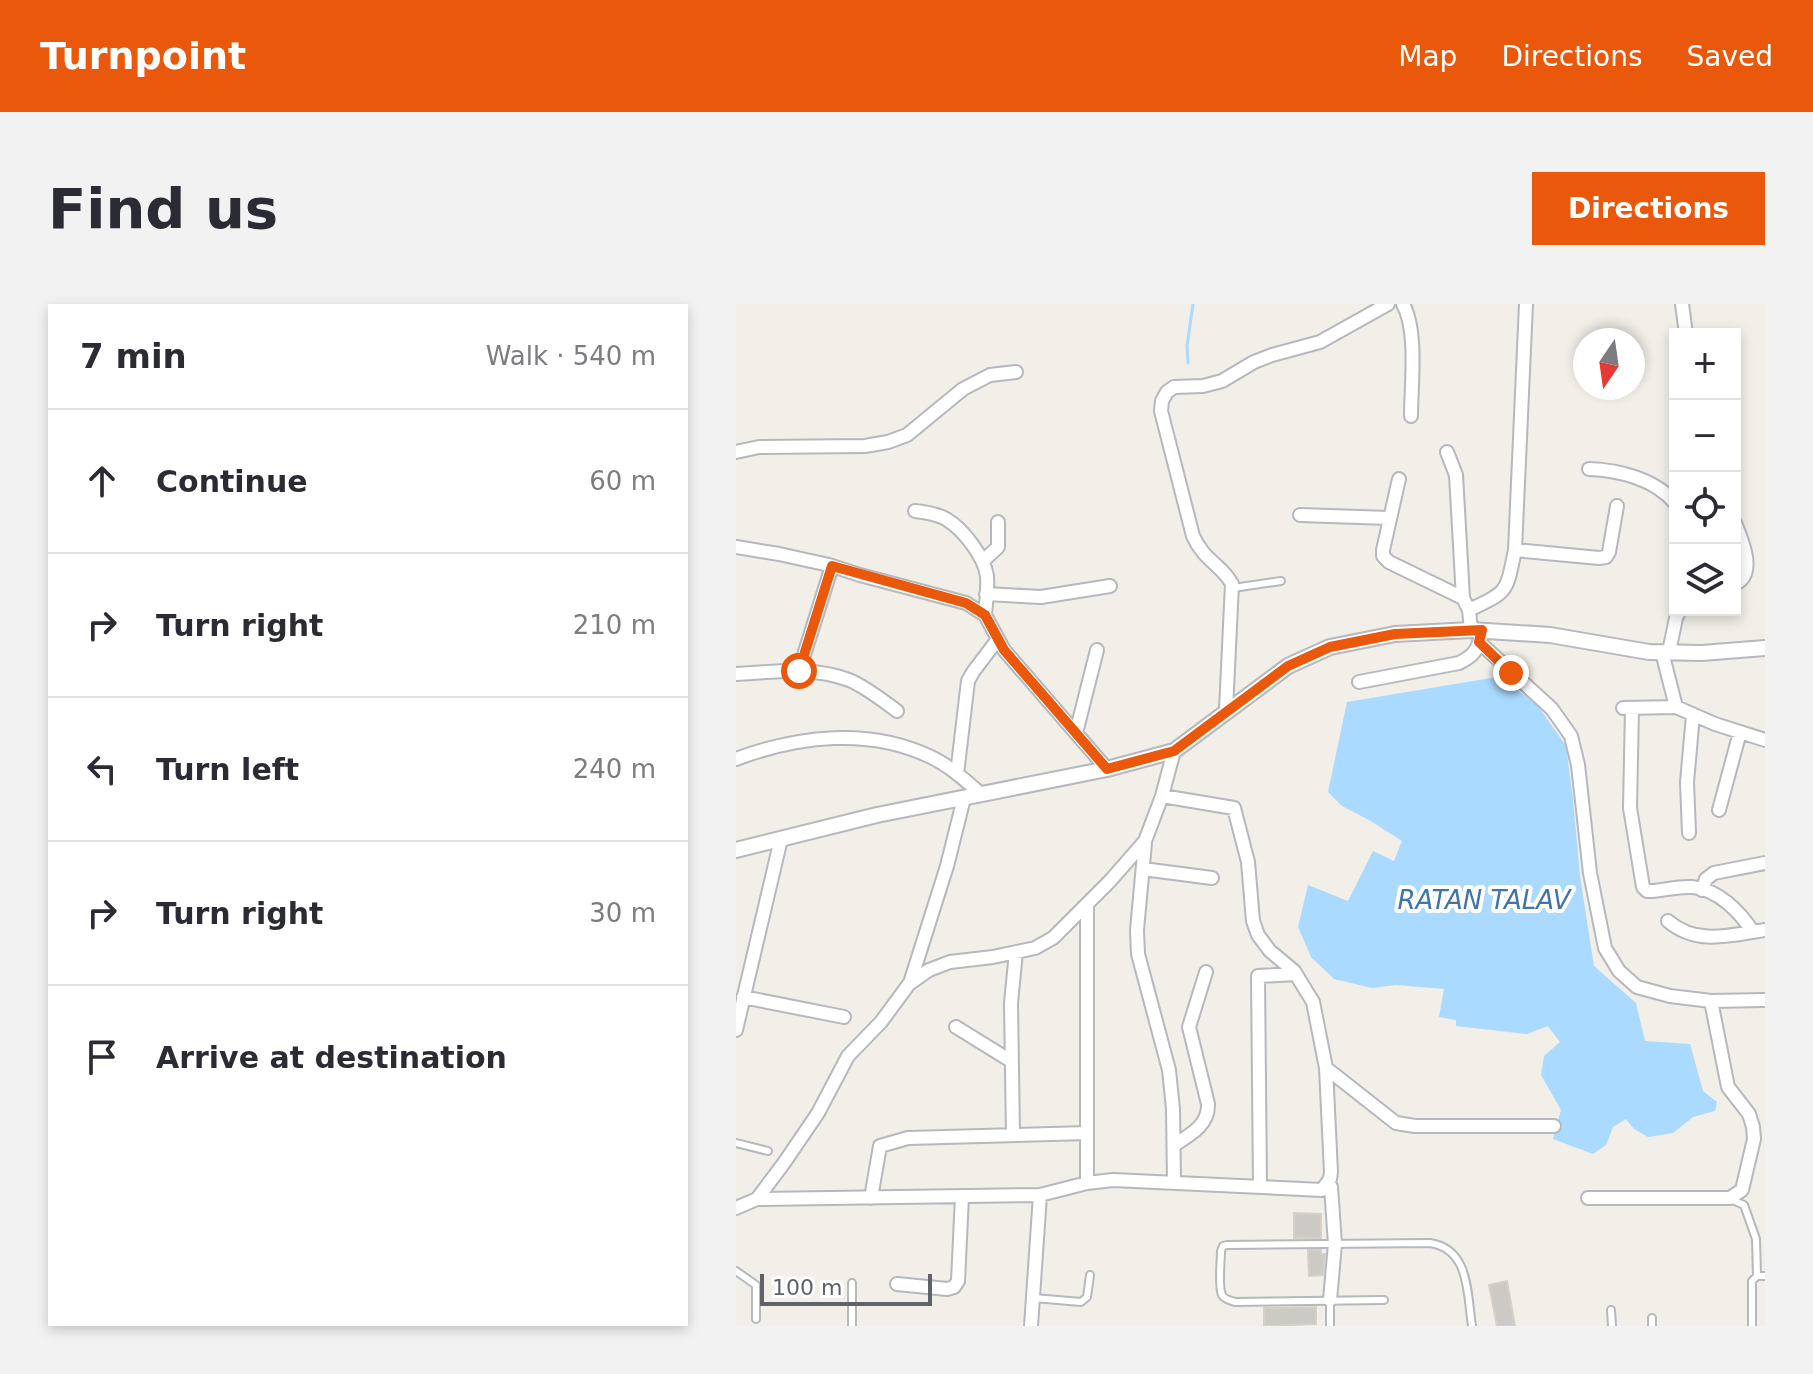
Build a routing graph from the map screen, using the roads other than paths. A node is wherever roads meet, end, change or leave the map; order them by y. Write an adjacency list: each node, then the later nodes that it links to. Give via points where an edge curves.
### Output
1 (1388, 304): 28 (street, via 1320,342 1254,362 1222,381 1174,387 1162,401 1193,536)
2 (1403, 304): 7 (street, via 1412,346)
3 (1526, 304): 20 (street)
4 (1682, 304): 5 (street)
5 (1685, 328)
6 (1016, 372): 8 (street, via 990,375 963,389 907,435 888,442)
7 (1411, 416)
8 (736, 452)
9 (1447, 452): 30 (street, via 1456,475)
10 (1589, 469): 12 (street, via 1613,470)
11 (1399, 479): 16 (street)
12 (1669, 496)
13 (1617, 506): 20 (street, via 1606,557)
14 (915, 511): 23 (street, via 946,519)
15 (1300, 515): 16 (street)
16 (1389, 518): 30 (street, via 1383,556)
17 (998, 522): 23 (street, via 998,547)
18 (1741, 542): 26 (street, via 1746,557)
19 (736, 547): 21 (street)
20 (1515, 550): 31 (street, via 1502,593)
21 (756, 551): 22 (street); 24 (street)
22 (736, 558)
23 (983, 561): 29 (street)
24 (832, 566): 32 (street, via 966,603); 39 (street)
25 (1281, 581): 28 (lane)
26 (1741, 581)
27 (1110, 586): 29 (street, via 1041,597)
28 (1233, 588): 43 (street)
29 (986, 594): 32 (street)
30 (1463, 598): 31 (street)
31 (1469, 610): 34 (street)
32 (985, 615): 35 (street)
33 (1677, 616): 38 (street)
34 (1478, 634): 38 (street, via 1550,635); 41 (street, via 1477,651 1459,663); 43 (street, via 1395,634 1330,647 1288,666); 74 (street, via 1552,709 1571,736 1605,948 1619,971 1637,987)
35 (998, 639): 47 (street); 52 (street, via 968,681)
36 (1765, 648): 38 (street)
37 (1097, 650): 47 (street)
38 (1666, 652): 42 (street)
39 (799, 671): 40 (street); 44 (street, via 850,680)
40 (736, 674)
41 (1359, 682)
42 (1676, 707): 45 (street); 64 (street, via 1627,708 1630,808 1643,887)
43 (1226, 710): 49 (street)
44 (897, 711)
45 (1693, 715): 46 (street); 57 (street)
46 (1740, 732): 48 (street); 56 (street)
47 (1076, 733): 51 (street)
48 (1765, 740)
49 (1174, 751): 51 (street); 54 (street)
50 (736, 759): 52 (street, via 791,742 874,740 933,757)
51 (1107, 769): 53 (street)
52 (957, 774): 53 (street)
53 (981, 794): 55 (street)
54 (1162, 796): 59 (street); 70 (street, via 1234,808 1258,935)
55 (964, 798): 58 (street); 71 (street)
56 (1719, 810)
57 (1689, 833)
58 (781, 839): 60 (street); 72 (street)
59 (1145, 841): 62 (street); 65 (street)
60 (736, 850)
61 (1765, 863): 64 (street, via 1714,873)
62 (1143, 869): 63 (street); 84 (street, via 1138,954 1169,1070)
63 (1212, 878)
64 (1702, 890): 67 (street, via 1741,913)
65 (1087, 904): 68 (street, via 1053,938); 81 (street)
66 (1668, 921): 67 (street, via 1699,937)
67 (1759, 931)
68 (1016, 952): 71 (street, via 950,962); 78 (street)
69 (1206, 972): 84 (street, via 1189,1027 1208,1114 1191,1135)
70 (1296, 974): 79 (street, via 1313,1002); 89 (street, via 1258,976)
71 (909, 984): 95 (street, via 848,1056 818,1113)
72 (743, 997): 75 (street); 77 (street)
73 (1765, 1000): 74 (street)
74 (1711, 1001): 94 (street, via 1728,1087 1753,1127 1742,1190)
75 (844, 1017)
76 (956, 1027): 78 (street)
77 (736, 1030)
78 (1011, 1061): 82 (street)
79 (1326, 1068): 80 (street, via 1396,1123); 88 (street)
80 (1554, 1126)
81 (1087, 1133): 82 (street); 86 (street)
82 (1013, 1135): 92 (street, via 908,1138 880,1146)
83 (736, 1143): 85 (lane)
84 (1174, 1145): 87 (street)
85 (768, 1151)
86 (1087, 1183): 87 (street); 90 (street)
87 (1174, 1183): 89 (street)
88 (1328, 1185): 89 (street, via 1322,1190); 97 (street)
89 (1260, 1187)
90 (1040, 1195): 91 (street); 103 (street)
91 (962, 1196): 92 (street); 102 (street, via 954,1287)
92 (871, 1198): 95 (street)
93 (1588, 1198): 94 (street)
94 (1730, 1198): 100 (lane, via 1744,1205)
95 (757, 1199): 96 (street)
96 (736, 1208)
97 (1335, 1244): 104 (street); 104 (lane, via 1227,1245 1221,1251 1220,1287 1227,1299); 111 (lane, via 1447,1247 1461,1262)
98 (736, 1271): 107 (lane, via 756,1285)
99 (1090, 1275): 103 (lane, via 1087,1297 1081,1302)
100 (1761, 1276): 113 (lane, via 1752,1281)
101 (852, 1283): 108 (lane)
102 (897, 1284)
103 (1034, 1298): 109 (street)
104 (1330, 1300): 105 (lane); 110 (lane)
105 (1384, 1300)
106 (1611, 1310): 112 (lane)
107 (756, 1319)
108 (852, 1326)
109 (1031, 1326)
110 (1330, 1326)
111 (1472, 1326)
112 (1612, 1326)
113 (1752, 1326)

